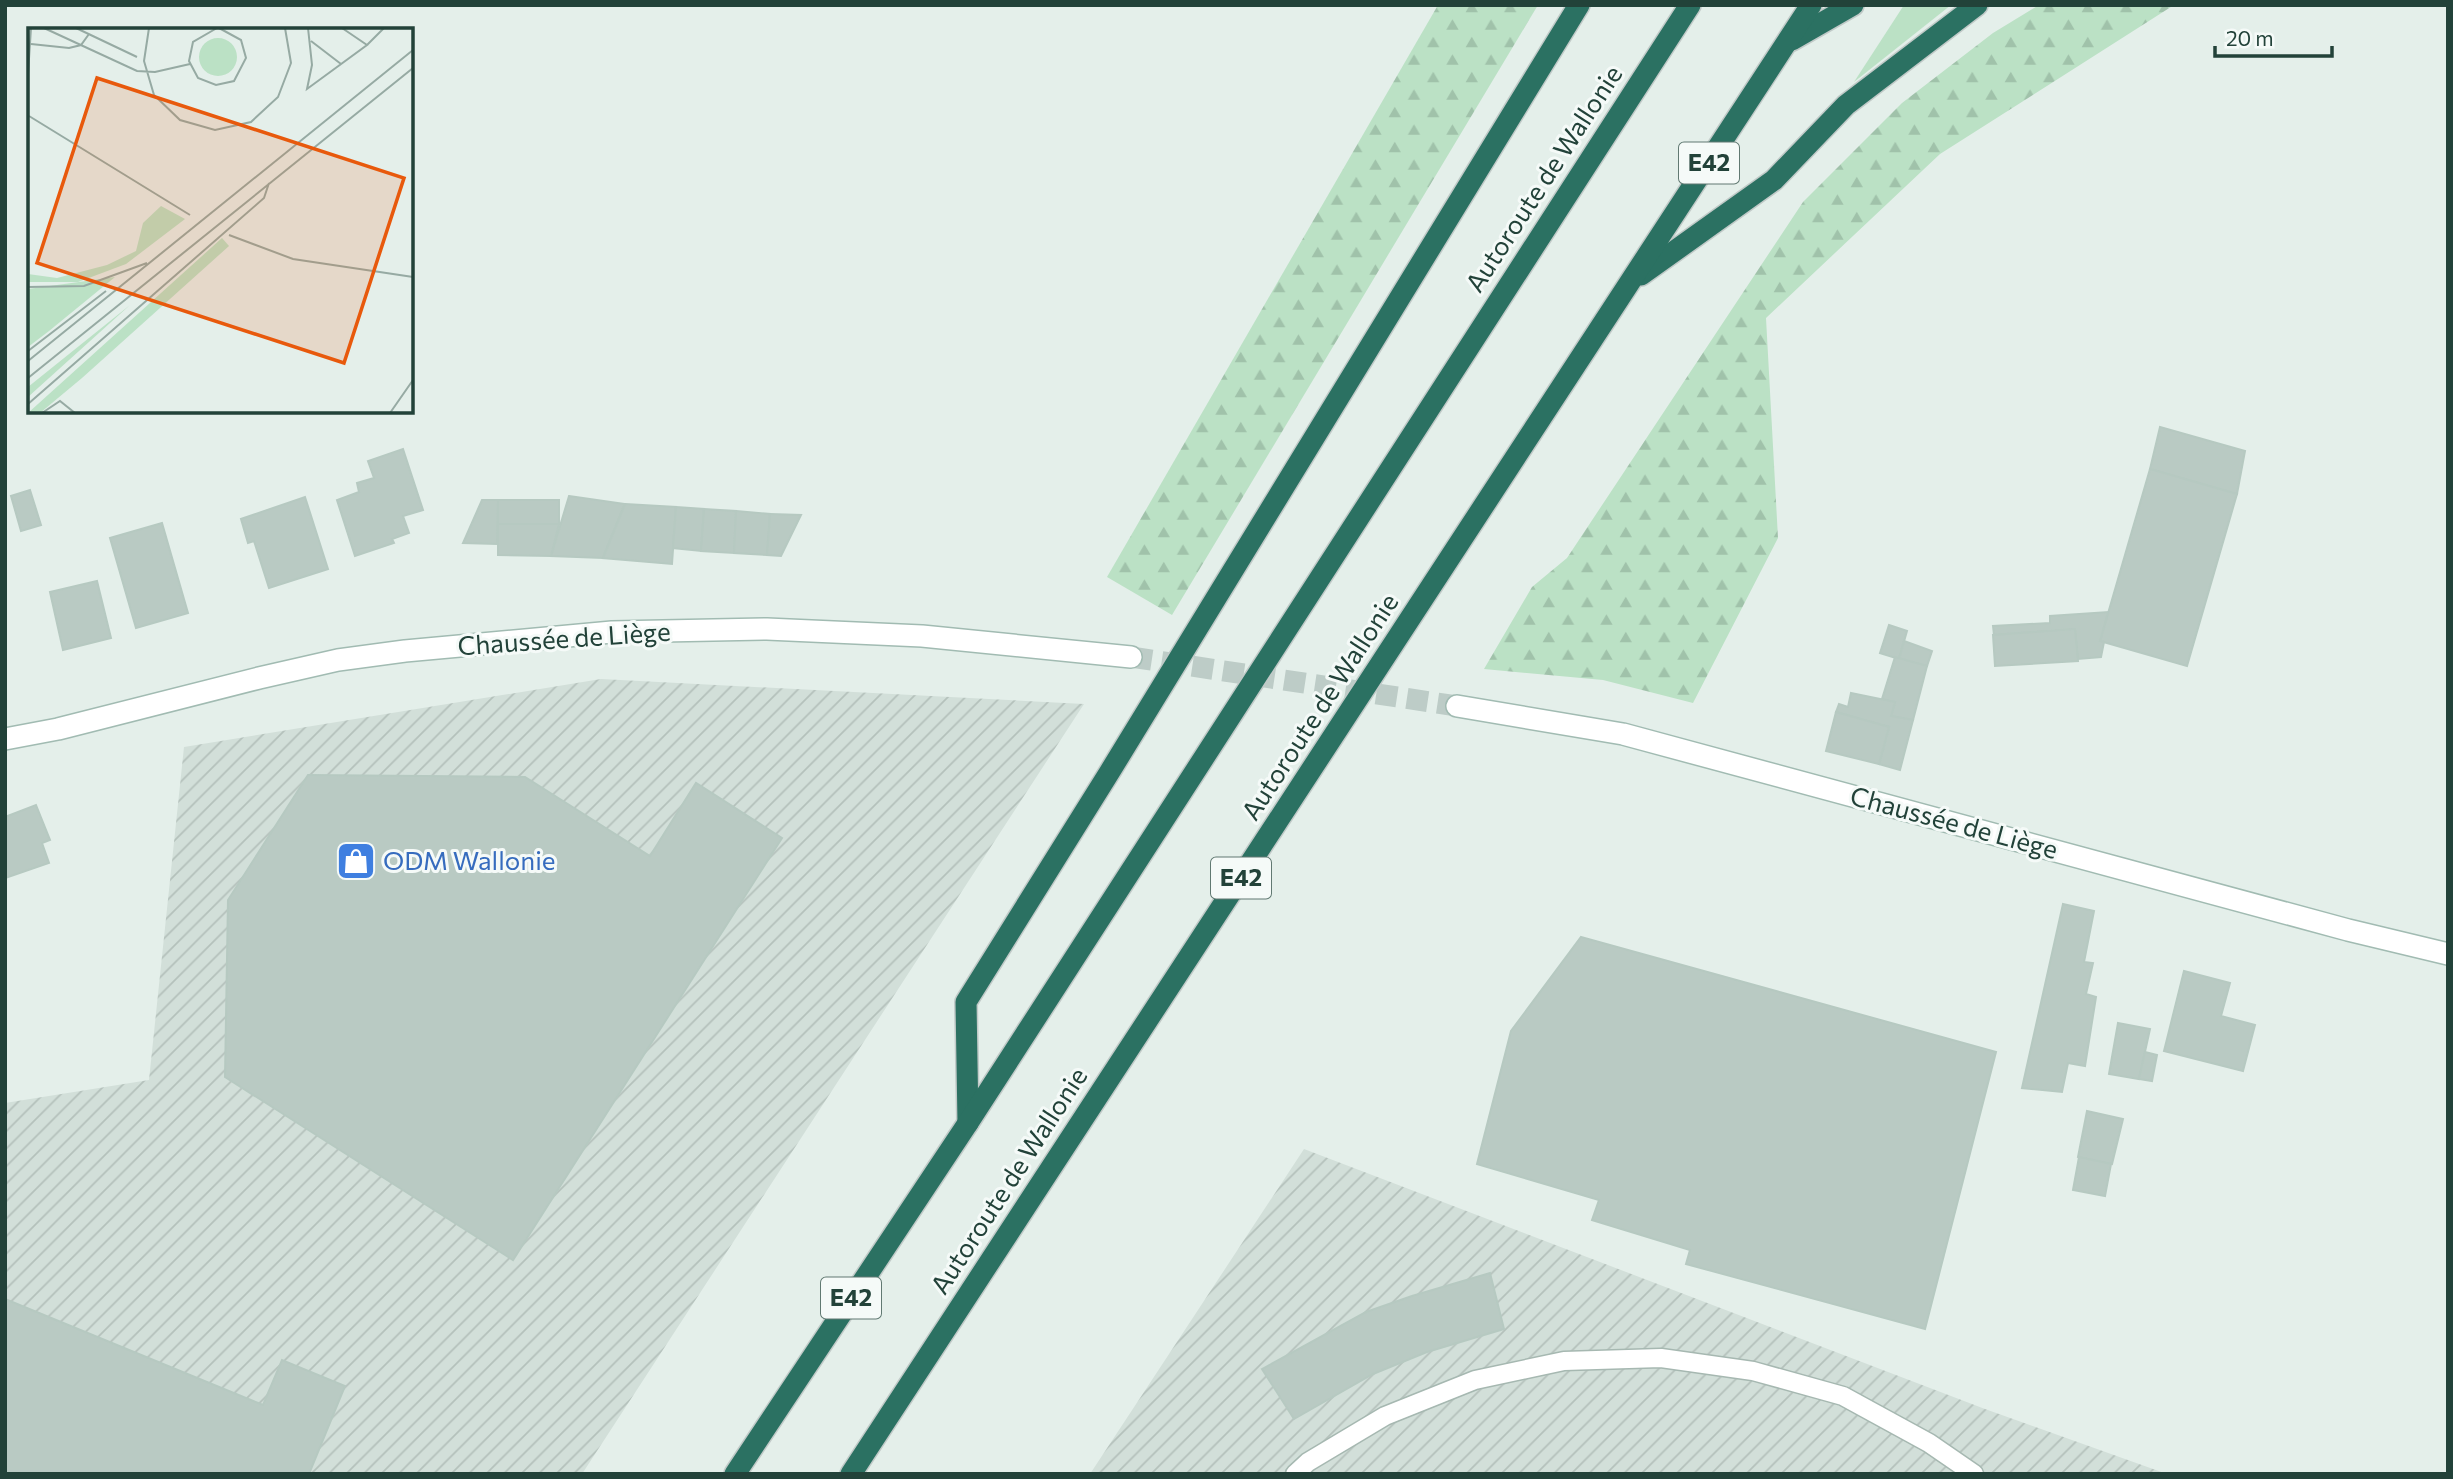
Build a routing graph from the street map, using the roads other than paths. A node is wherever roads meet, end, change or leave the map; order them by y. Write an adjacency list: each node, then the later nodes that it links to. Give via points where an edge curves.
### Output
1 (1578, 5): 12 (highway, via 966,1002)
2 (1690, 5): 12 (highway, Autoroute de Wallonie / E42)
3 (1811, 5): 6 (highway, Autoroute de Wallonie / E42)
4 (1853, 5): 6 (highway)
5 (1977, 5): 7 (highway, via 1846,105 1774,180)
6 (1787, 43): 7 (highway, Autoroute de Wallonie / E42)
7 (1631, 283): 14 (highway, Autoroute de Wallonie / E42)
8 (1131, 657): 10 (main road, Chaussée de Liège, via 922,636 767,629 612,632 338,660)
9 (1457, 706): 11 (main road, Chaussée de Liège, via 1623,734)
10 (5, 739)
11 (2448, 954)
12 (968, 1123): 13 (highway, Autoroute de Wallonie / E42)
13 (735, 1474)
14 (851, 1474)
15 (1295, 1474): 16 (lane, via 1385,1416 1475,1380 1564,1361 1661,1358 1753,1371 1843,1396)
16 (1973, 1474)

